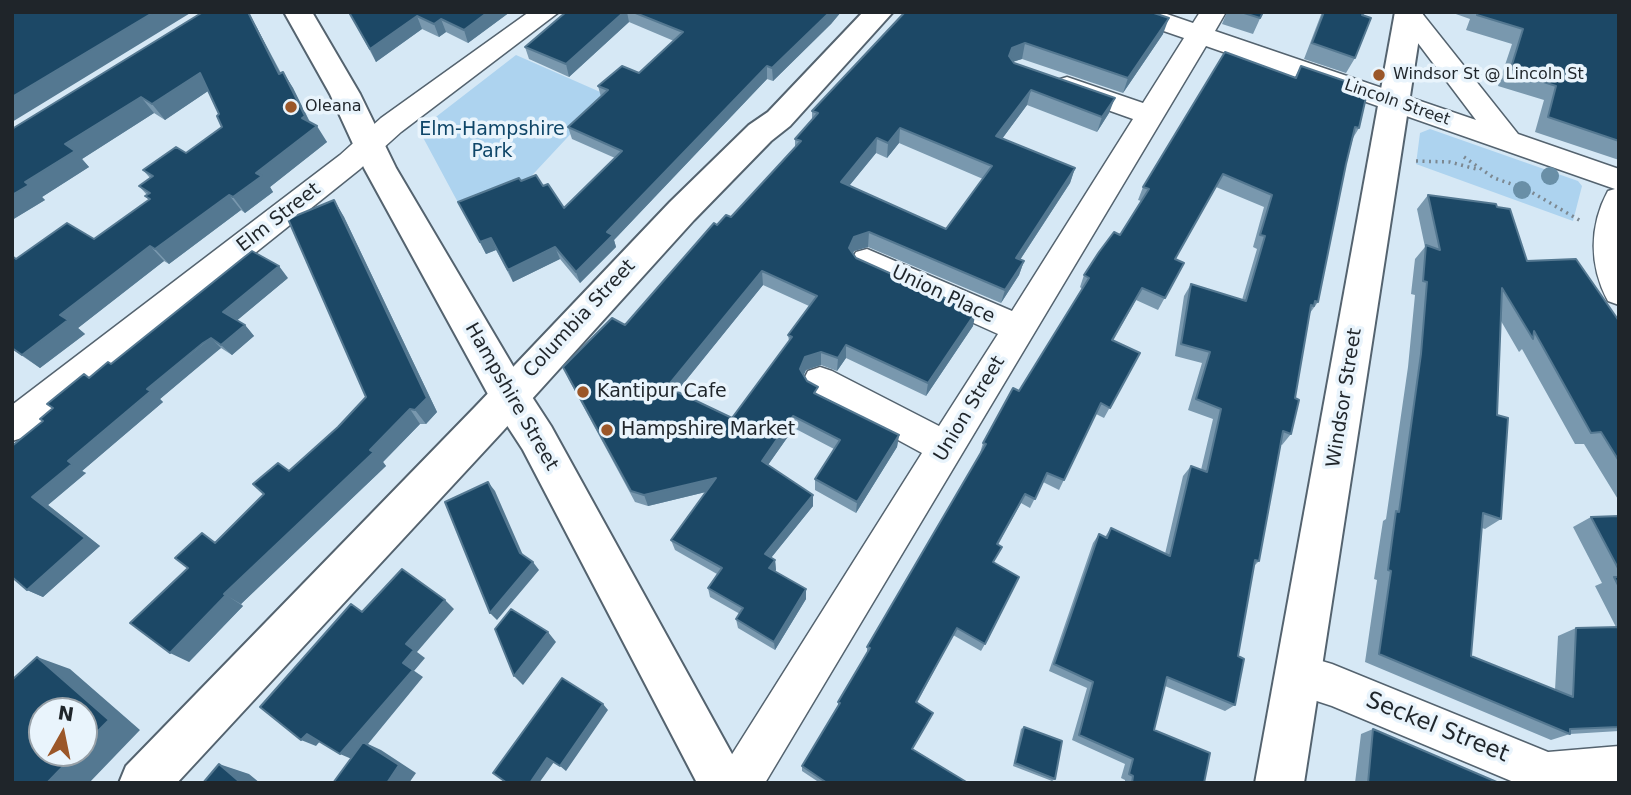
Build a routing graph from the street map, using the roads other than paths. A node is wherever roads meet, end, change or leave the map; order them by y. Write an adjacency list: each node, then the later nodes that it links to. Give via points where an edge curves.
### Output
1 (298, 12): 11 (main road, Hampshire Street)
2 (546, 12): 11 (street, Elm Street)
3 (879, 12): 18 (main road, Columbia Street)
4 (1135, 12): 6 (street, Lincoln Street)
5 (1409, 13): 8 (main road, Windsor Street); 10 (street)
6 (1206, 24): 8 (street, Lincoln Street); 9 (street, Union Street)
7 (1046, 78): 9 (street)
8 (1394, 103): 10 (street, Lincoln Street); 21 (main road, Windsor Street)
9 (1150, 115): 16 (street, Union Street)
10 (1508, 142): 12 (street, Lincoln Street)
11 (368, 145): 18 (main road, Hampshire Street); 19 (street, Elm Street)
12 (1619, 180)
13 (1619, 199): 15 (street, via 1610,231 1609,274)
14 (867, 261): 16 (street, Union Place)
15 (1619, 292)
16 (1018, 328): 20 (street, Union Street)
17 (820, 382): 20 (street)
18 (509, 395): 23 (main road, Columbia Street); 24 (main road, Hampshire Street, via 537,438)
19 (12, 426)
20 (946, 448): 25 (street, Union Street)
21 (1298, 675): 22 (street, Seckel Street, via 1548,774); 26 (main road, Windsor Street)
22 (1619, 768)
23 (143, 783)
24 (724, 783)
25 (740, 783)
26 (1279, 783)

